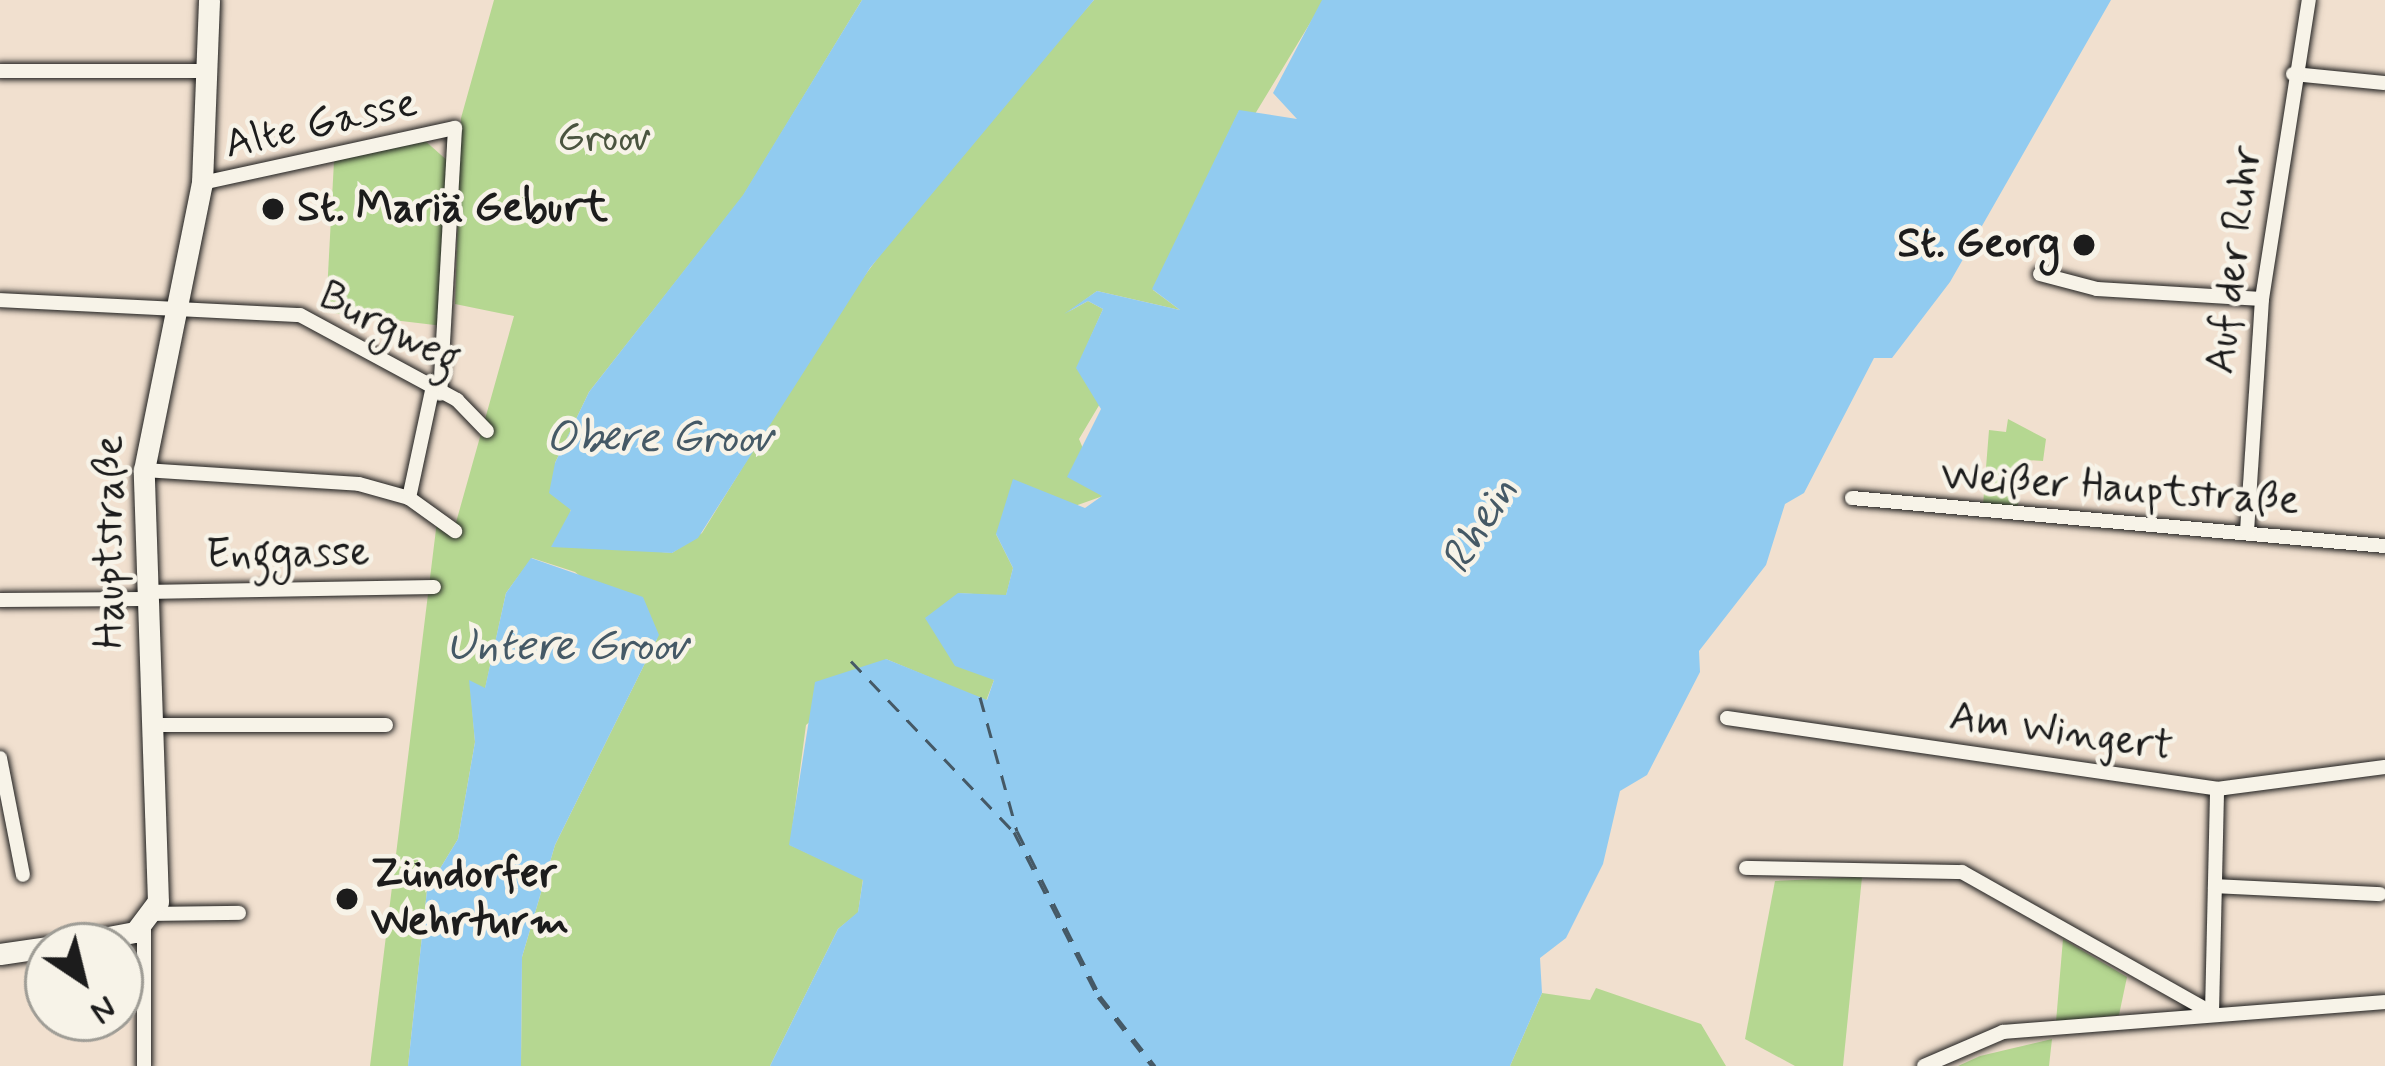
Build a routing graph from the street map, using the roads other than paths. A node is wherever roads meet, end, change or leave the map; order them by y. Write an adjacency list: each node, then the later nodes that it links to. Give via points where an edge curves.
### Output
1 (208, 0): 4 (main road, Hauptstraße)
2 (2307, 1): 5 (street, Auf der Ruhr)
3 (0, 70): 4 (street)
4 (207, 71): 7 (main road, Hauptstraße)
5 (2293, 74): 6 (street); 9 (street, Auf der Ruhr)
6 (2385, 83)
7 (202, 183): 11 (main road, Hauptstraße); 12 (street, Alte Gasse, via 455,128)
8 (2040, 274): 9 (street, via 2097,290)
9 (2262, 298): 18 (street, Auf der Ruhr)
10 (0, 299): 11 (street, Burgweg)
11 (176, 307): 12 (street, Burgweg, via 316,320); 14 (main road, Hauptstraße)
12 (436, 392): 13 (street, Burgweg); 15 (street)
13 (487, 431)
14 (144, 470): 15 (street, via 308,476); 21 (main road, Hauptstraße)
15 (409, 498): 17 (street)
16 (1852, 498): 18 (street, Weißer Hauptstraße)
17 (455, 531)
18 (2247, 531): 19 (street, Weißer Hauptstraße)
19 (2385, 546)
20 (434, 587): 21 (street, Enggasse)
21 (144, 596): 22 (street, Enggasse); 24 (main road, Hauptstraße)
22 (0, 600)
23 (1726, 718): 28 (street, Am Wingert)
24 (152, 725): 25 (street); 34 (main road, Hauptstraße)
25 (386, 725)
26 (0, 758): 30 (street)
27 (2385, 766): 28 (street, Am Wingert)
28 (2217, 789): 31 (street)
29 (1746, 868): 37 (street, via 1962,872)
30 (23, 874)
31 (2215, 886): 32 (street); 37 (street)
32 (2380, 894)
33 (239, 914): 34 (street)
34 (149, 920): 35 (main road); 38 (street)
35 (142, 922)
36 (2385, 1002): 37 (street)
37 (2212, 1013): 39 (street, via 2003,1033)
38 (144, 1066)
39 (1924, 1066)

